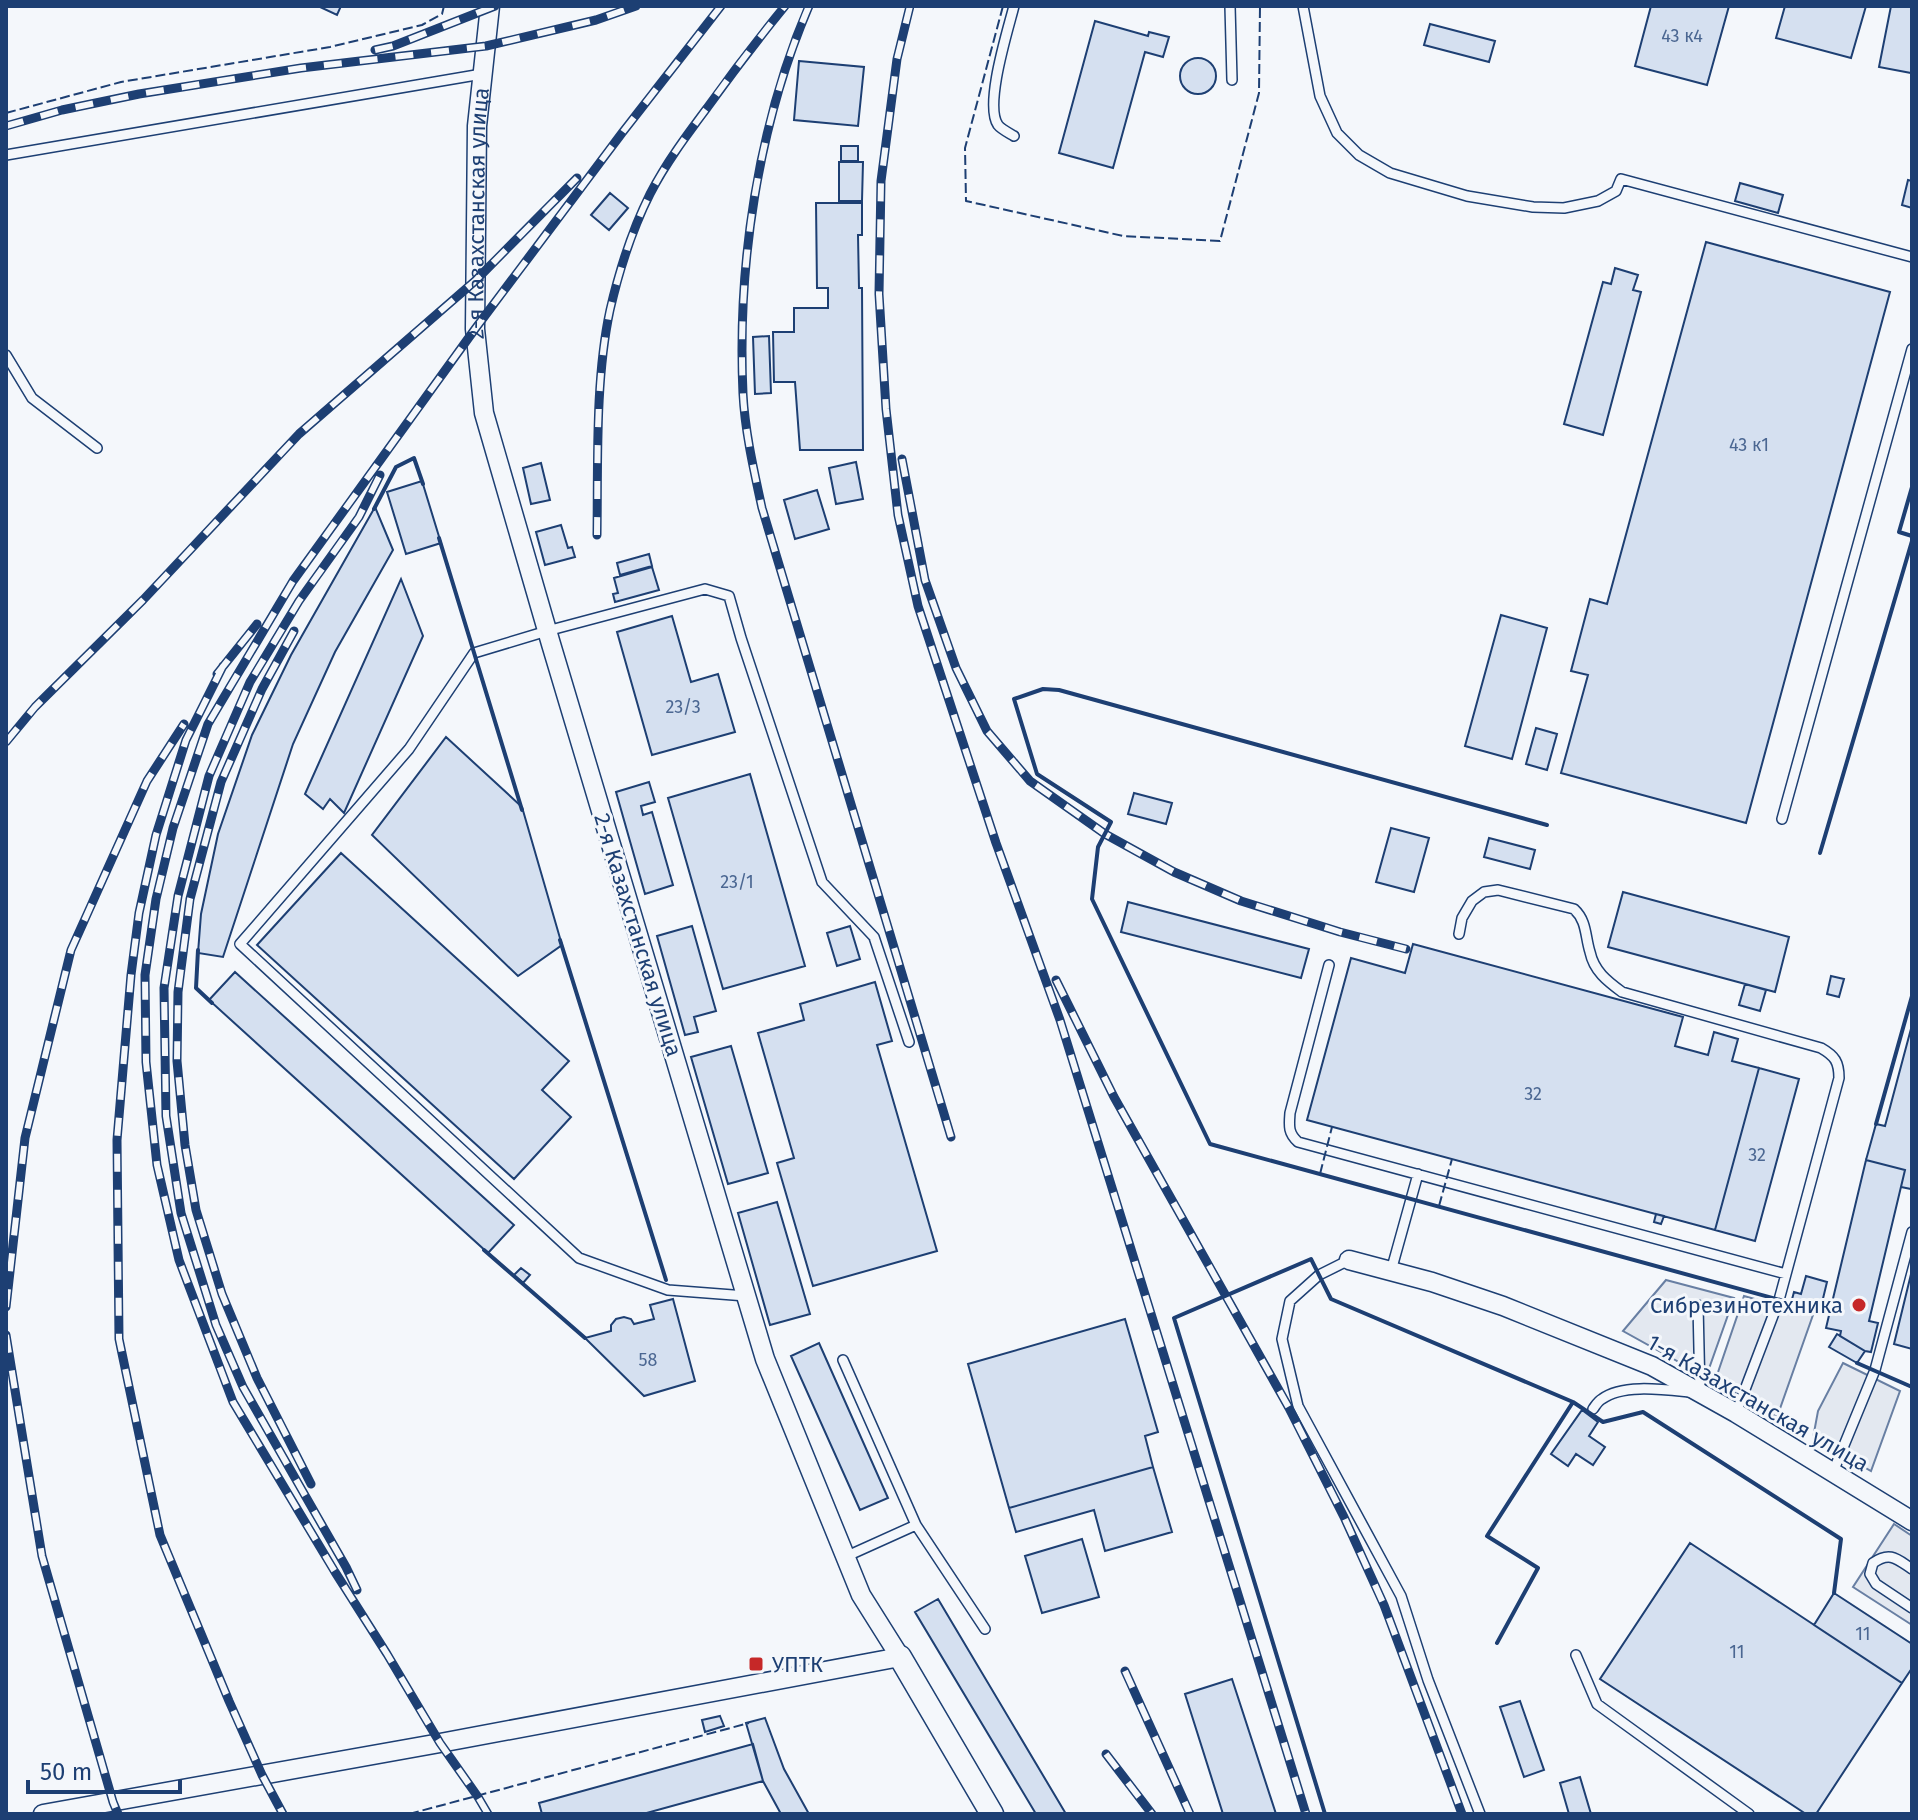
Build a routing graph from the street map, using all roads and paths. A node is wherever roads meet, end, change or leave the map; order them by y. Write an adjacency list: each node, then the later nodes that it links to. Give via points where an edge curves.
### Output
1 (490, 6): 5 (street, 2-я Казахстанская улица)
2 (1014, 6): 7 (lane, via 993,111 998,126)
3 (1230, 6): 6 (lane)
4 (1303, 6): 9 (lane, via 1320,96 1337,133 1359,155 1390,173 1467,196 1564,208 1598,201 1616,191 1621,179)
5 (482, 74): 8 (lane); 13 (street, 2-я Казахстанская улица, via 475,317 484,413)
6 (1232, 80)
7 (1014, 136)
8 (6, 155)
9 (1912, 257)
10 (1912, 349): 14 (lane)
11 (6, 355): 12 (lane, via 32,398)
12 (97, 448)
13 (547, 631): 17 (lane, via 705,589 729,596 822,882 874,937); 23 (street, 2-я Казахстанская улица); 23 (lane, via 474,653 409,749 240,944 579,1258 668,1290)
14 (1782, 819)
15 (1459, 934): 22 (lane, via 1472,901 1484,892 1498,890 1574,909 1585,924 1596,969 1622,992 1832,1055 1839,1064 1839,1078)
16 (1329, 965): 18 (lane, via 1290,1113 1291,1136)
17 (909, 1042)
18 (1418, 1174): 21 (lane); 22 (lane)
19 (1912, 1232): 29 (lane, via 1875,1370)
20 (1349, 1260): 21 (street, 1-я Казахстанская улица); 40 (lane, via 1319,1275 1290,1301 1282,1339 1291,1379 1298,1406 1401,1596)
21 (1391, 1272): 26 (street, 1-я Казахстанская улица, via 1503,1306 1652,1366)
22 (1786, 1274): 28 (lane)
23 (746, 1296): 32 (street, 2-я Казахстанская улица, via 765,1359)
24 (1698, 1305): 26 (lane)
25 (843, 1360): 31 (lane)
26 (1700, 1393): 27 (lane, via 1621,1391); 28 (street, 1-я Казахстанская улица)
27 (1593, 1409)
28 (1736, 1413): 29 (street, 1-я Казахстанская улица)
29 (1833, 1472): 30 (street, 1-я Казахстанская улица)
30 (1912, 1521)
31 (916, 1525): 32 (lane); 35 (lane)
32 (845, 1557): 37 (street, 2-я Казахстанская улица, via 861,1595)
33 (1912, 1569): 34 (lane, via 1882,1556 1870,1574)
34 (1912, 1608)
35 (985, 1629)
36 (1576, 1655): 41 (lane, via 1597,1704)
37 (900, 1657): 38 (street); 39 (street, 2-я Казахстанская улица)
38 (43, 1814)
39 (992, 1814)
40 (1480, 1814)
41 (1749, 1814)

